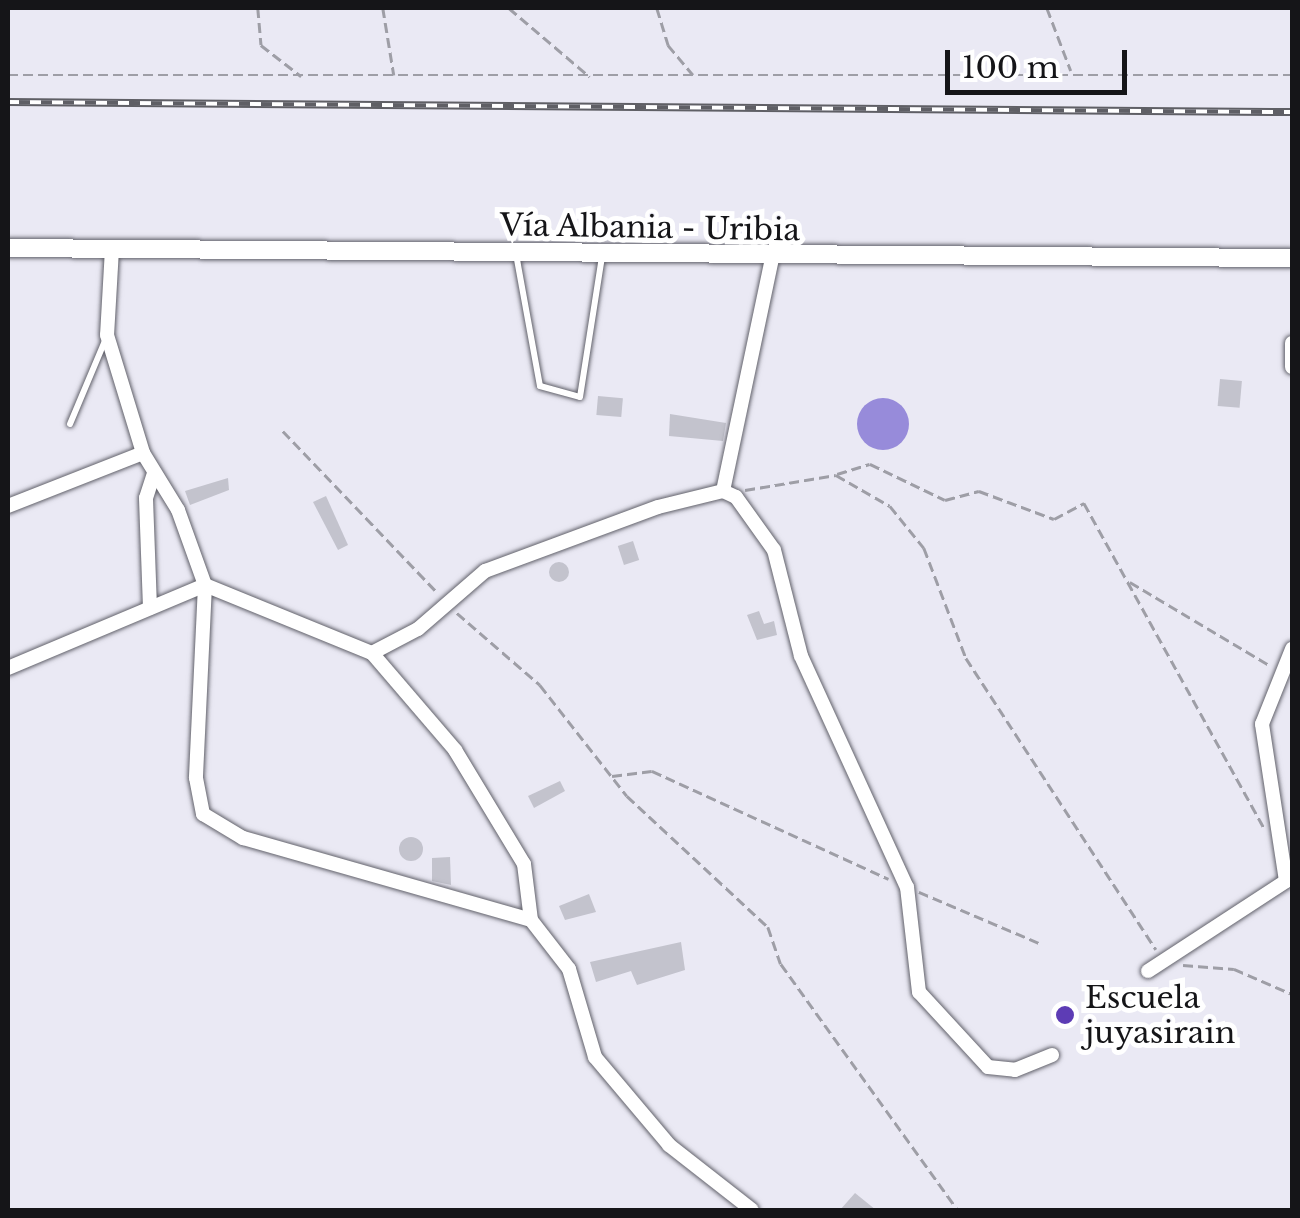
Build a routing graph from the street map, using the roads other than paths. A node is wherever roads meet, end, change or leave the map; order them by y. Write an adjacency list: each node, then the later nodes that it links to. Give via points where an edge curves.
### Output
1 (8, 248): 2 (main road, Vía Albania - Uribia)
2 (112, 249): 3 (main road, Vía Albania - Uribia); 7 (street)
3 (516, 253): 4 (main road, Vía Albania - Uribia); 4 (lane, via 540,386 580,397)
4 (602, 256): 5 (main road, Vía Albania - Uribia)
5 (772, 258): 6 (main road, Vía Albania - Uribia); 13 (street)
6 (1292, 258)
7 (107, 334): 10 (lane); 11 (street)
8 (1292, 343): 9 (street)
9 (1292, 368)
10 (70, 424)
11 (143, 453): 12 (street); 14 (street)
12 (154, 473): 15 (street); 16 (street, via 146,498)
13 (729, 494): 18 (street, via 598,526 485,572); 22 (street, via 774,550 801,656 908,887 915,984 959,1043 996,1071)
14 (8, 506)
15 (205, 586): 16 (street); 18 (street); 20 (street, via 202,814 243,838)
16 (150, 608): 19 (street)
17 (1292, 649): 21 (street, via 1262,724 1277,839 1288,872 1281,888)
18 (372, 653): 20 (street, via 455,750 524,864)
19 (8, 668)
20 (530, 920): 23 (street, via 569,970 595,1057 669,1144)
21 (1148, 971)
22 (1052, 1055)
23 (752, 1210)

